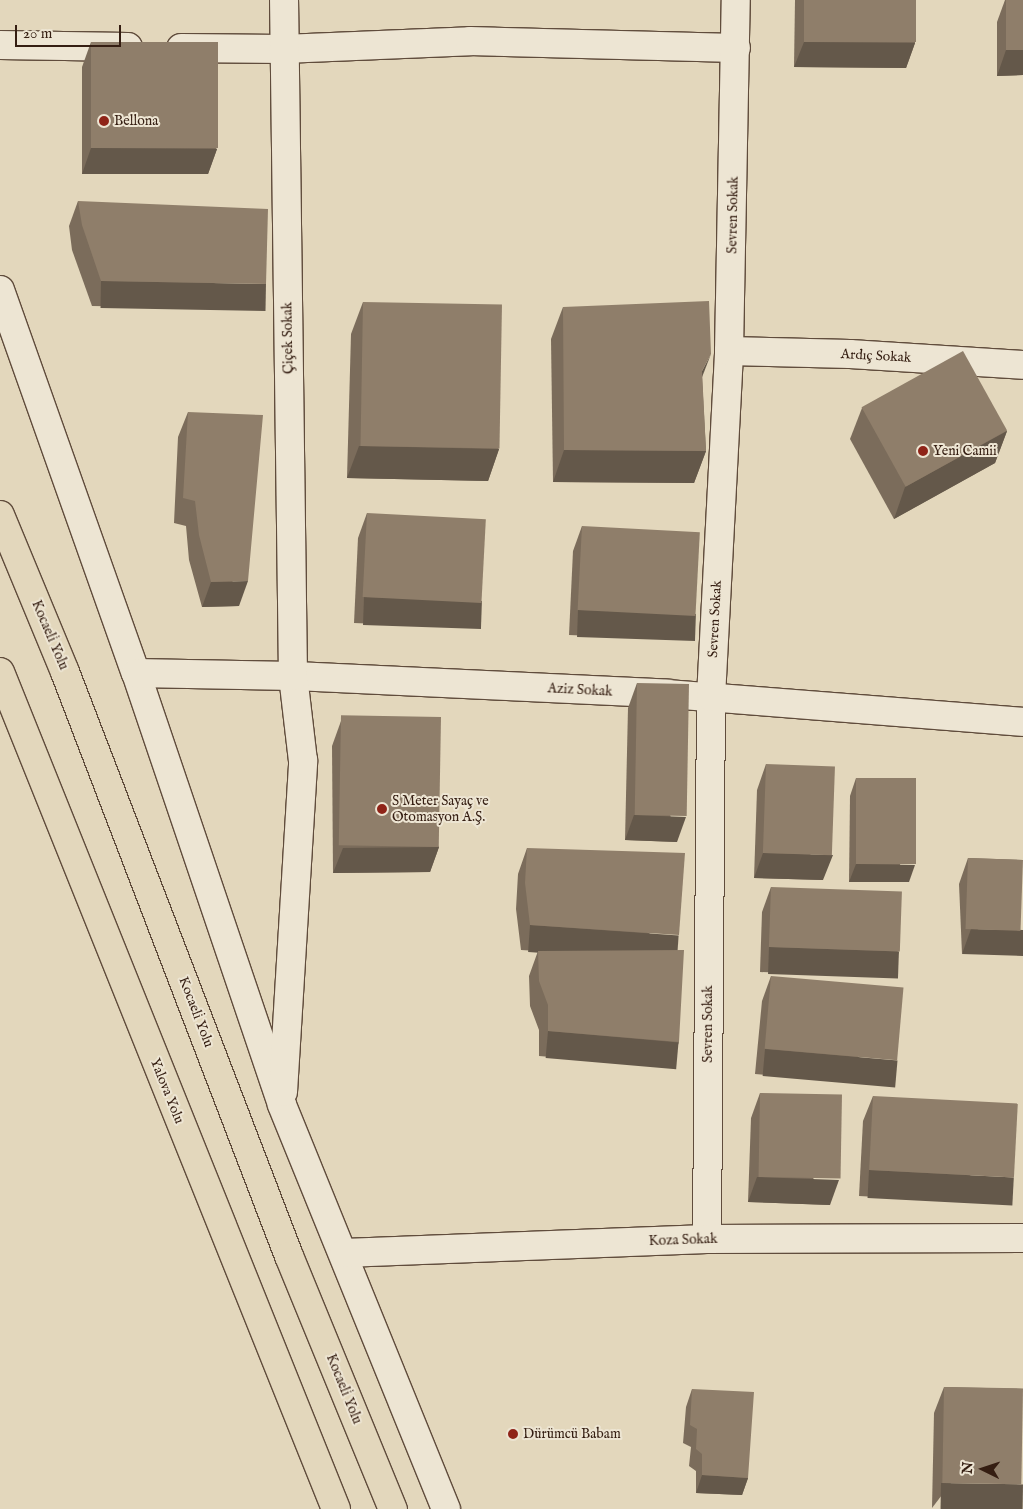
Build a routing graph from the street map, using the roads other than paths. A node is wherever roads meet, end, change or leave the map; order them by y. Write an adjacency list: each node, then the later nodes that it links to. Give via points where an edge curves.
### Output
1 (284, 0): 5 (street, Çiçek Sokak)
2 (736, 0): 4 (street, Sevren Sokak)
3 (0, 45): 5 (street)
4 (736, 48): 5 (street, via 470,41); 7 (street, Sevren Sokak)
5 (283, 49): 12 (street, Çiçek Sokak)
6 (0, 290): 11 (street)
7 (730, 351): 8 (street, Ardıç Sokak, via 850,354); 13 (street, Sevren Sokak)
8 (1023, 365)
9 (0, 515): 20 (highway, Kocaeli̇ Yolu, via 69,682 286,1246)
10 (0, 672): 19 (highway, Yalova Yolu)
11 (136, 673): 12 (street, Aziz Sokak); 15 (street)
12 (293, 676): 13 (street, Aziz Sokak); 15 (street, Çiçek Sokak, via 303,761)
13 (711, 697): 14 (street, Aziz Sokak); 17 (street, Sevren Sokak)
14 (1023, 722)
15 (282, 1105): 18 (street)
16 (1023, 1238): 17 (street, Koza Sokak)
17 (706, 1239): 18 (street, Koza Sokak)
18 (344, 1254): 21 (street)
19 (336, 1509)
20 (393, 1509)
21 (446, 1509)

